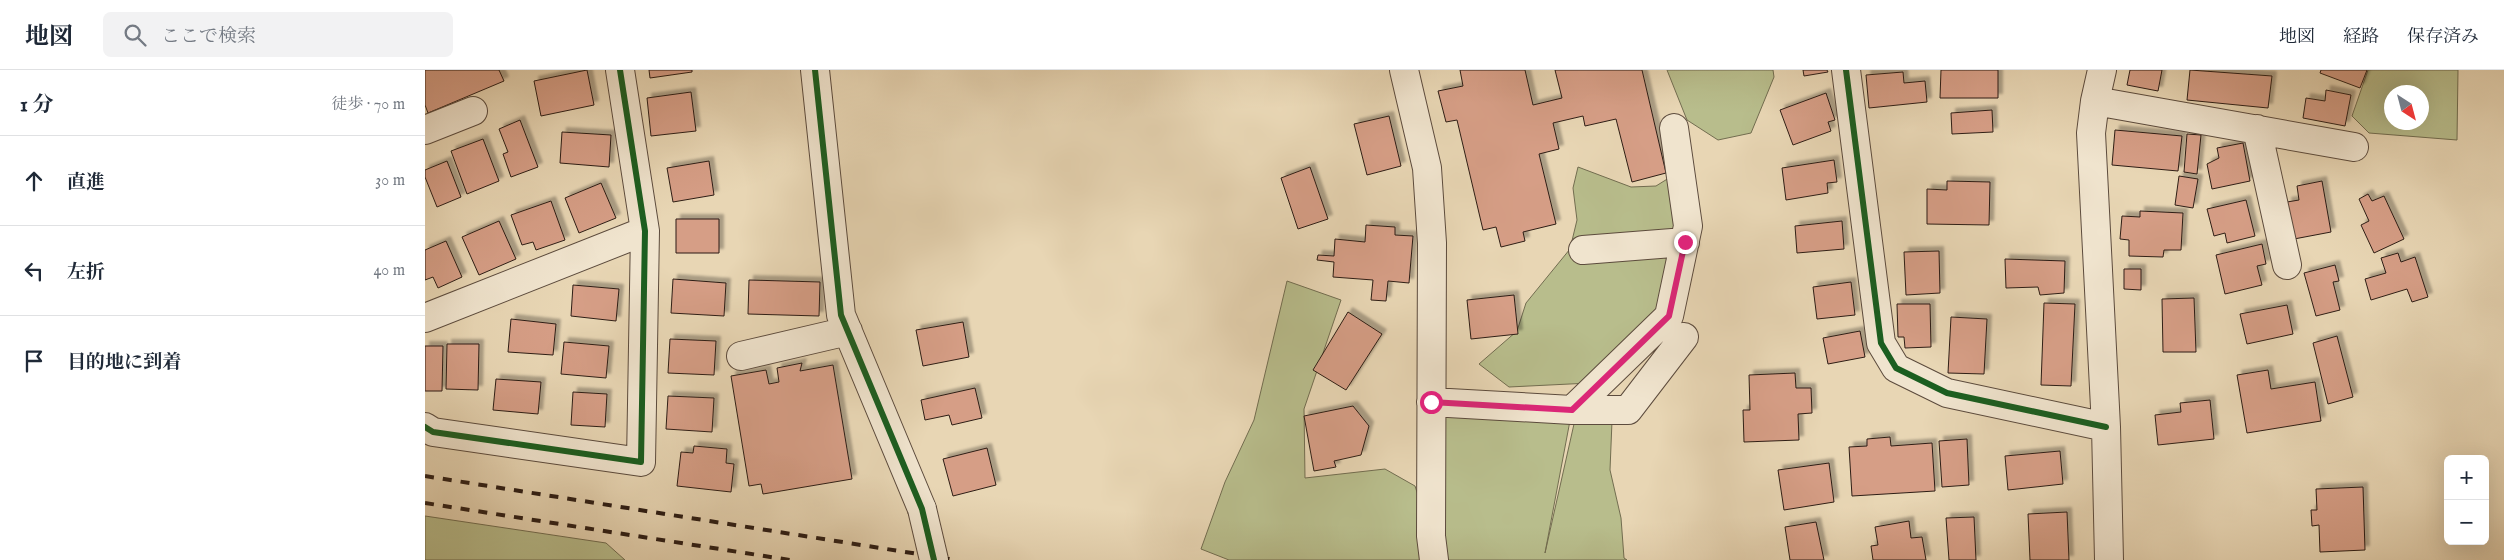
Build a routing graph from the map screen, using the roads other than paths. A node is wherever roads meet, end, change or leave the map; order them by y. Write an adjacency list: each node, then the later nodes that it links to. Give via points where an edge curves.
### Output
1 (620, 70): 12 (street)
2 (815, 70): 17 (street, via 841,315)
3 (1403, 70): 20 (street, via 1427,168 1431,242)
4 (1846, 70): 23 (street, via 1881,343 1896,368 1947,392)
5 (2102, 70): 6 (street)
6 (2095, 102): 9 (street); 23 (street, via 2091,133)
7 (473, 111): 10 (street)
8 (1674, 128): 13 (street, via 1688,226)
9 (2257, 129): 11 (street); 15 (street)
10 (425, 130)
11 (2354, 147)
12 (645, 231): 16 (street); 22 (street, via 641,462 433,432)
13 (1685, 242): 14 (street); 21 (street, via 1669,316)
14 (1583, 250)
15 (2287, 265)
16 (425, 318)
17 (848, 331): 19 (street); 24 (street, bridge, via 922,509)
18 (1684, 337): 21 (street, via 1628,410)
19 (741, 356)
20 (1431, 402): 21 (street); 25 (street, via 1431,536)
21 (1572, 410)
22 (425, 426)
23 (2106, 427): 26 (street)
24 (934, 560)
25 (1434, 560)
26 (2109, 560)

